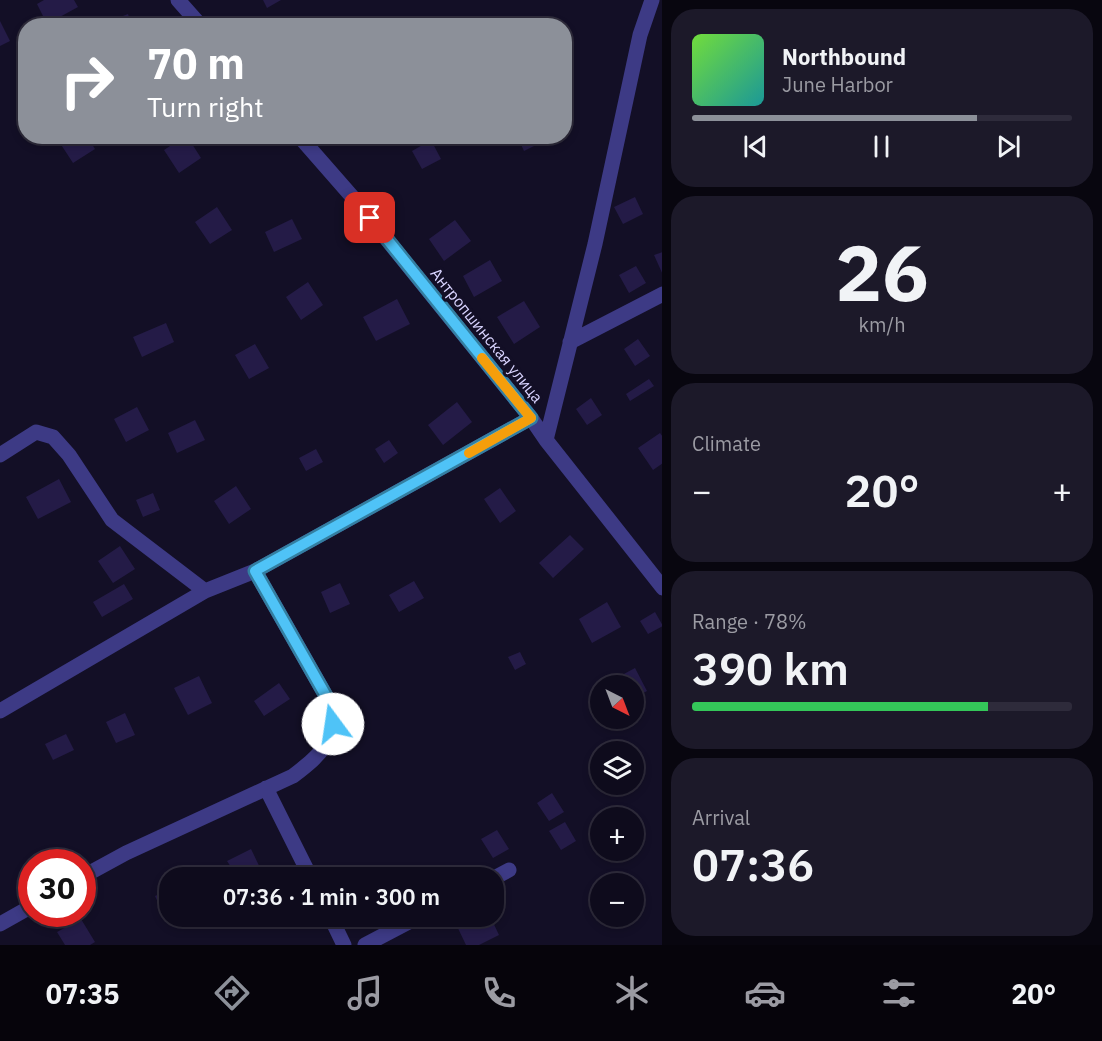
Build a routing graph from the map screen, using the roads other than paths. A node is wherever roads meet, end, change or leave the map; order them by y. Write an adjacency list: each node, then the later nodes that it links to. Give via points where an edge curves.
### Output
1 (178, 0): 3 (street)
2 (652, 0): 6 (street, via 640,35)
3 (194, 18)
4 (306, 144): 7 (street, Антропшинская улица)
5 (662, 295): 6 (street)
6 (570, 342): 8 (street)
7 (531, 418): 8 (street, Антропшинская улица); 10 (street)
8 (546, 440): 11 (street, Антропшинская улица)
9 (0, 455): 12 (street, via 36,432 53,437 112,520)
10 (255, 571): 12 (street); 14 (street, via 330,703 333,724 328,741 315,759 293,776)
11 (662, 587)
12 (205, 591): 13 (street)
13 (0, 711)
14 (266, 788): 15 (street); 16 (street)
15 (306, 867)
16 (96, 870)
17 (509, 870): 18 (street)
18 (504, 873)
19 (18, 914): 20 (street)
20 (0, 924)
21 (335, 927): 23 (street)
22 (399, 927): 24 (street)
23 (344, 945)
24 (365, 945)

